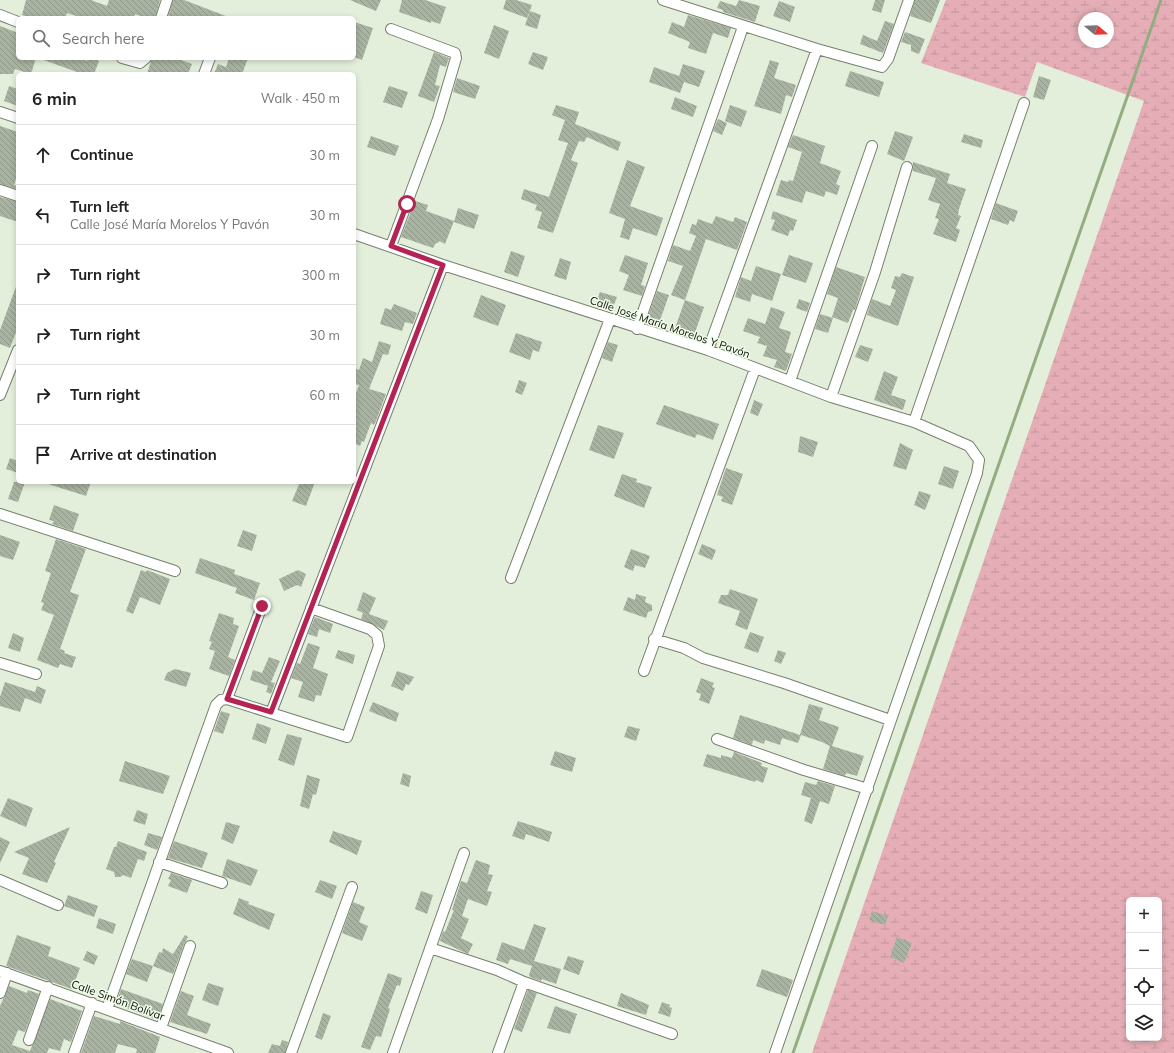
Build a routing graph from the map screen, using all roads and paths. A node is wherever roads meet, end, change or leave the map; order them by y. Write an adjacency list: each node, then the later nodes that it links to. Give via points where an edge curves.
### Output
1 (167, 0): 5 (street)
2 (663, 0): 7 (street)
3 (909, 0): 9 (street, via 888,59 882,67)
4 (0, 15): 6 (street)
5 (162, 16)
6 (16, 21)
7 (743, 27): 9 (street); 25 (street)
8 (391, 29): 22 (street, via 455,53 456,58 438,119)
9 (817, 49): 26 (street)
10 (128, 60): 11 (street, via 136,63)
11 (145, 60)
12 (209, 60): 13 (street)
13 (205, 72)
14 (1024, 103): 32 (street)
15 (0, 112): 16 (street)
16 (16, 117)
17 (872, 146): 29 (street)
18 (907, 167): 31 (street, via 876,272)
19 (0, 190): 20 (street)
20 (16, 195)
21 (356, 235): 22 (street, Calle José María Morelos Y Pavón)
22 (391, 246): 23 (street, Calle José María Morelos Y Pavón)
23 (443, 265): 24 (street, Calle José María Morelos Y Pavón); 37 (street)
24 (610, 319): 25 (street, Calle José María Morelos Y Pavón); 35 (street)
25 (637, 328): 26 (street, Calle José María Morelos Y Pavón)
26 (708, 350): 28 (street, Calle José María Morelos Y Pavón)
27 (16, 355): 30 (street)
28 (755, 369): 29 (street, Calle José María Morelos Y Pavón); 38 (street)
29 (790, 381): 31 (street, Calle José María Morelos Y Pavón)
30 (0, 395)
31 (831, 396): 32 (street, Calle José María Morelos Y Pavón)
32 (914, 422): 44 (street, Calle José María Morelos Y Pavón, via 969,446 978,460 977,473)
33 (0, 514): 34 (street)
34 (175, 571)
35 (511, 578)
36 (262, 606): 42 (street)
37 (311, 608): 43 (street); 43 (street, via 370,629 377,635 378,646 347,737)
38 (654, 639): 40 (street); 44 (street, via 684,648 703,658)
39 (0, 663): 41 (street)
40 (644, 671)
41 (36, 674)
42 (227, 699): 43 (street); 48 (street, via 216,705)
43 (271, 712)
44 (890, 720): 46 (street)
45 (717, 739): 46 (street, via 804,770)
46 (868, 789): 69 (street)
47 (464, 853): 54 (street)
48 (159, 862): 50 (street); 60 (street)
49 (0, 880): 52 (street)
50 (222, 883)
51 (352, 887): 66 (street)
52 (58, 905)
53 (190, 946): 61 (street)
54 (430, 948): 56 (street, via 497,970); 67 (street)
55 (4, 972): 57 (street, Calle Simón Bolívar); 58 (street)
56 (524, 982): 62 (street); 68 (street)
57 (48, 987): 59 (street, Calle Simón Bolívar); 63 (street)
58 (0, 993)
59 (92, 1003): 60 (street, Calle Simón Bolívar); 64 (street)
60 (107, 1009): 61 (street, Calle Simón Bolívar)
61 (161, 1028): 65 (street, Calle Simón Bolívar)
62 (672, 1034)
63 (29, 1040)
64 (74, 1053)
65 (228, 1053)
66 (291, 1053)
67 (393, 1053)
68 (498, 1053)
69 (775, 1053)

